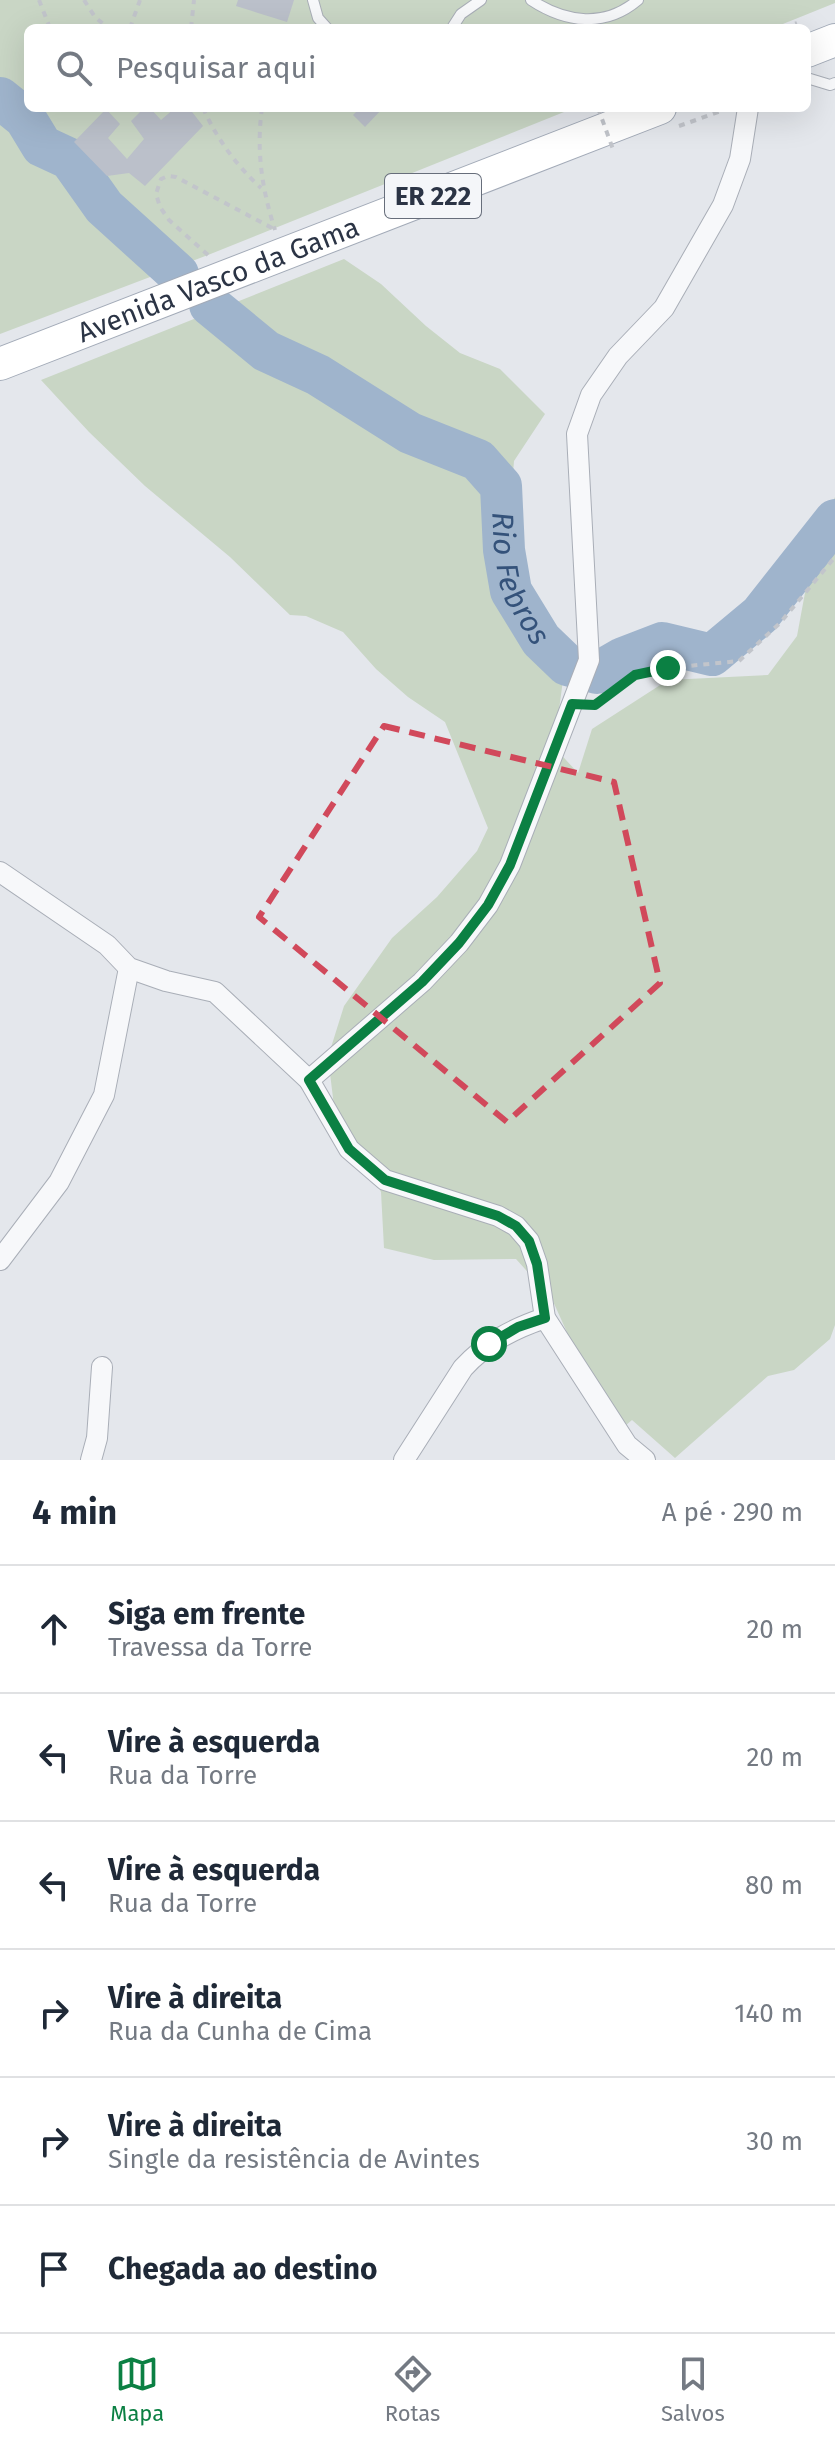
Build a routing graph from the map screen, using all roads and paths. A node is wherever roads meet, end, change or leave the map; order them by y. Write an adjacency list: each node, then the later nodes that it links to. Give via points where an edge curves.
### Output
1 (39, 0): 9 (path)
2 (84, 0): 10 (path)
3 (140, 0): 11 (path)
4 (194, 0): 12 (path)
5 (313, 0): 13 (lane)
6 (481, 0): 14 (lane)
7 (531, 0): 8 (lane, via 578,20 617,14)
8 (638, 0)
9 (48, 24)
10 (103, 24)
11 (131, 24)
12 (191, 24)
13 (323, 24)
14 (455, 24)
15 (835, 40): 16 (main road)
16 (811, 49)
17 (811, 79): 18 (lane)
18 (835, 83)
19 (205, 112): 26 (path, via 228,153)
20 (262, 112): 26 (path)
21 (599, 112): 25 (path, bridge)
22 (705, 112): 24 (path)
23 (747, 112): 31 (street, via 740,159 723,205 664,308 618,356 591,395 577,434 585,669)
24 (668, 118): 27 (main road, Avenida Vasco da Gama / ER 222)
25 (614, 152)
26 (262, 190): 27 (path)
27 (279, 242): 28 (path, via 176,177 161,179 156,194 164,213); 29 (main road, Avenida Vasco da Gama / ER 222)
28 (208, 255)
29 (0, 364)
30 (835, 557): 31 (path, via 780,623 739,661 635,675 595,705)
31 (572, 704): 34 (street, via 510,865 488,905 422,982)
32 (0, 872): 33 (street, via 107,945)
33 (129, 968): 34 (street, via 215,992); 35 (street, via 104,1095 59,1182)
34 (309, 1080): 36 (street, via 349,1149 385,1180 516,1226 529,1241 537,1264)
35 (0, 1260)
36 (545, 1318): 39 (street, via 510,1331 474,1356); 40 (street, via 627,1445)
37 (102, 1367): 38 (street)
38 (91, 1460)
39 (404, 1460)
40 (645, 1460)

